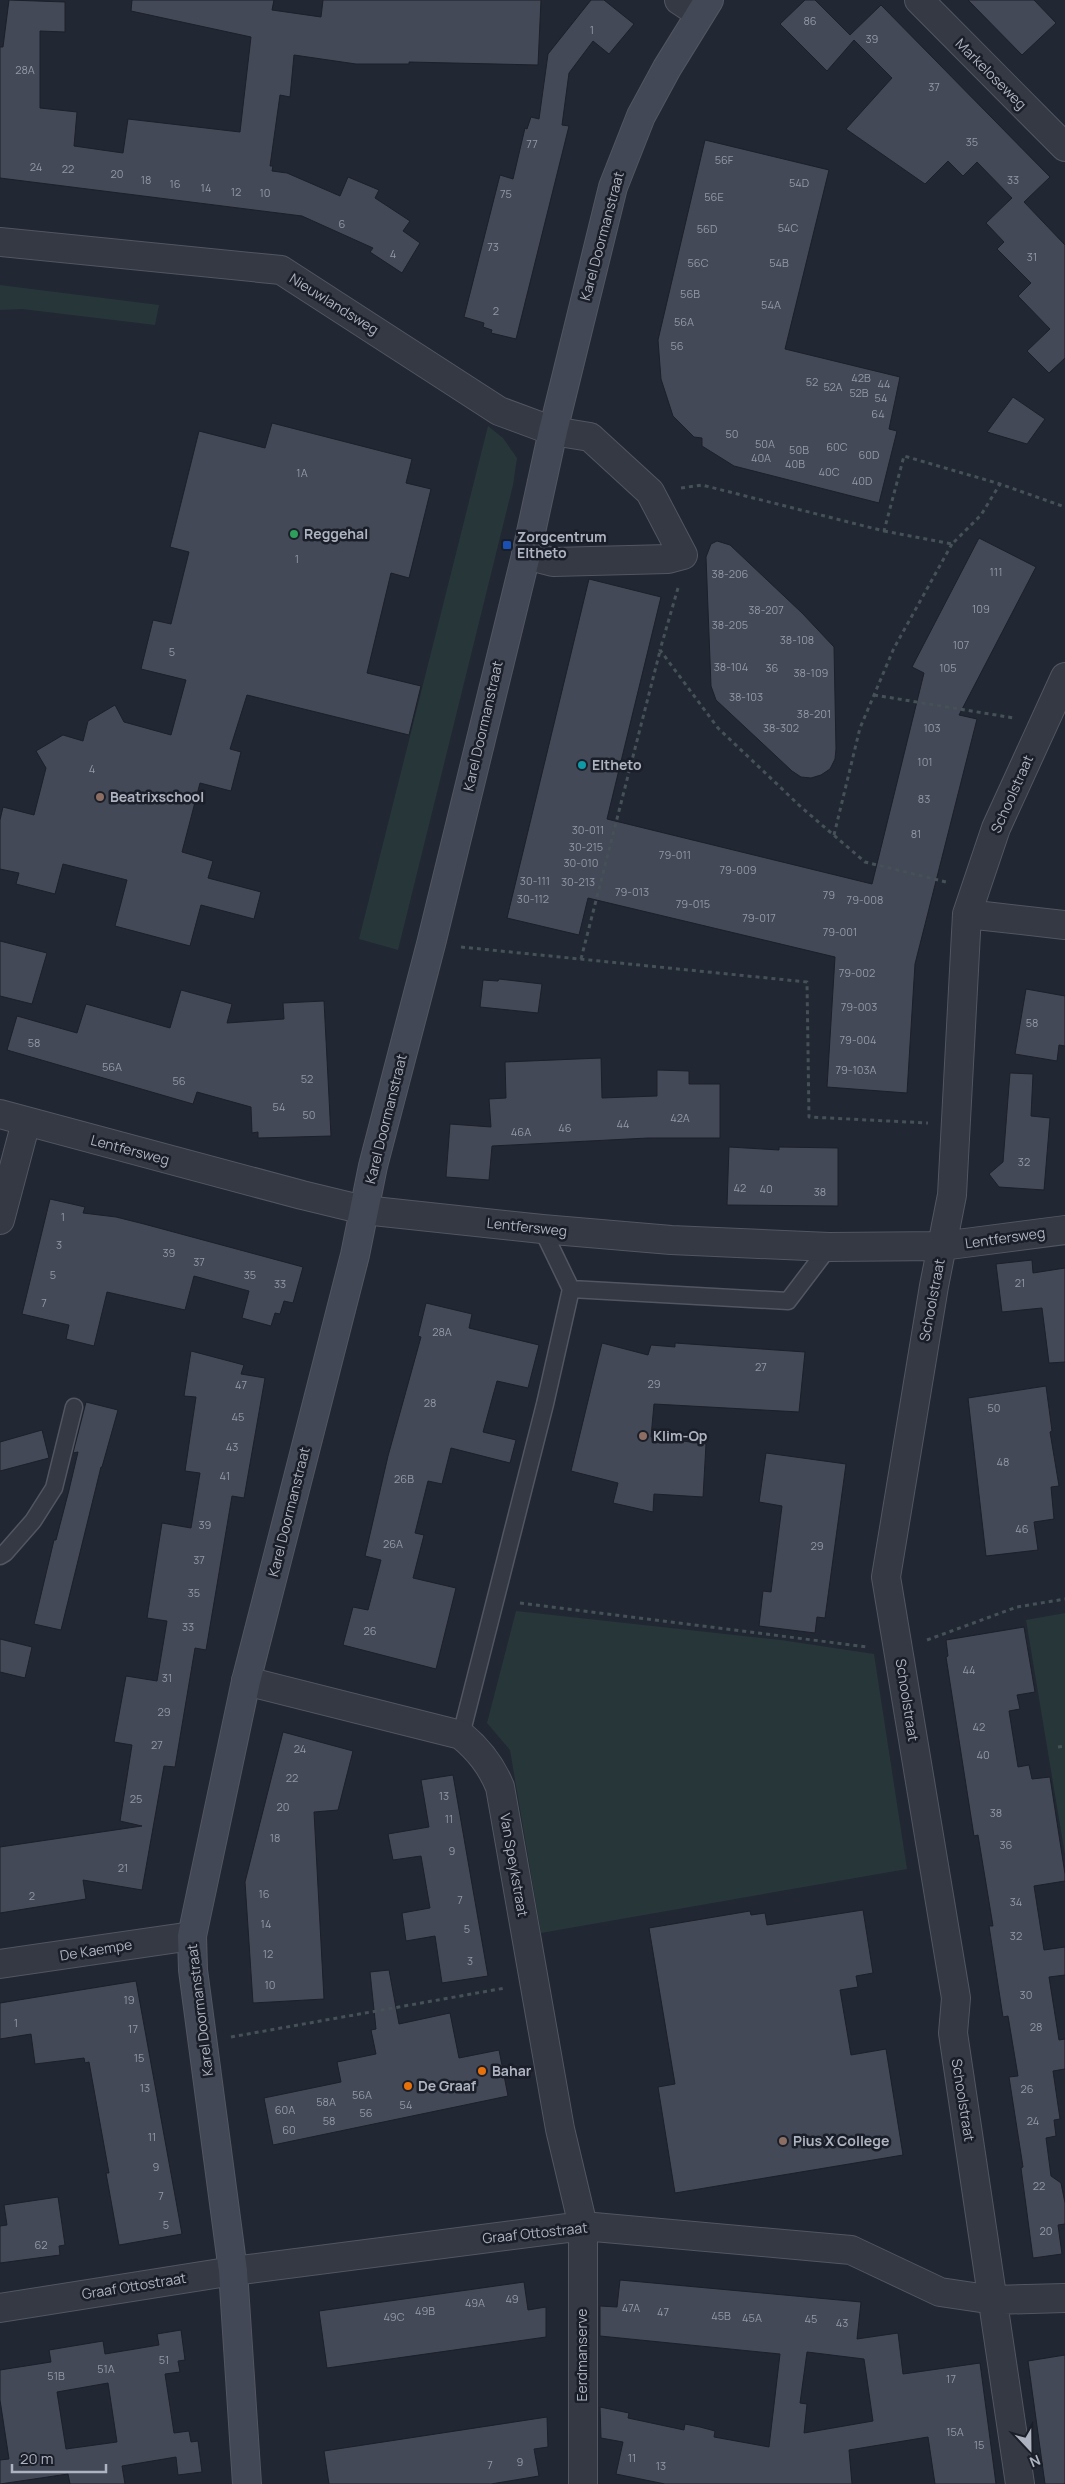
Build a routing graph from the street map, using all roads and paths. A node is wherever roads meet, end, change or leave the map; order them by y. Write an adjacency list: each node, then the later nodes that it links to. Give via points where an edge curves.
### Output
1 (918, 0): 3 (street, Markeloseweg)
2 (696, 5): 5 (main road, Karel Doormanstraat, via 641,116 612,187)
3 (1065, 147)
4 (0, 242): 5 (street, Nieuwlandsweg, via 280,270 499,411)
5 (553, 431): 7 (street, via 590,437); 11 (main road, Karel Doormanstraat)
6 (1000, 484): 8 (path); 9 (path, via 904,456); 10 (path, via 981,515)
7 (650, 492): 9 (path, via 702,485); 12 (street)
8 (1065, 507)
9 (884, 531): 10 (path)
10 (952, 544): 15 (path, via 894,648)
11 (526, 555): 12 (street, via 553,562 668,559); 20 (main road, Karel Doormanstraat)
12 (683, 555): 13 (path, via 674,605)
13 (660, 650): 17 (path, via 718,728); 21 (path)
14 (1065, 677): 16 (street, Schoolstraat)
15 (874, 695): 16 (path); 17 (path, via 860,728)
16 (1044, 723): 18 (street, Schoolstraat, via 996,828)
17 (834, 835): 18 (path, via 865,862)
18 (971, 902): 19 (street); 24 (street, Schoolstraat)
19 (1065, 925)
20 (431, 944): 21 (path); 25 (main road, Karel Doormanstraat)
21 (581, 959): 24 (path, via 807,982 809,1117)
22 (0, 1114): 23 (street, Lentfersweg)
23 (26, 1122): 25 (street, Lentfersweg); 26 (street)
24 (955, 1124): 29 (street, Schoolstraat, via 952,1195)
25 (364, 1210): 27 (street, Lentfersweg); 37 (main road, Karel Doormanstraat)
26 (0, 1220)
27 (542, 1229): 30 (street, Lentfersweg, via 670,1240); 31 (lane)
28 (1065, 1230): 29 (street, Lentfersweg)
29 (942, 1246): 30 (street, Lentfersweg); 36 (street, Schoolstraat, via 886,1576)
30 (829, 1247): 31 (lane, via 788,1301)
31 (571, 1289): 35 (lane)
32 (74, 1407): 33 (lane, via 54,1488 33,1521)
33 (0, 1556)
34 (1065, 1598): 36 (path, via 1017,1607)
35 (494, 1600): 36 (path); 38 (lane)
36 (899, 1650): 48 (street, Schoolstraat, via 956,1998 952,2033)
37 (246, 1681): 38 (street, Van Speykstraat); 41 (main road, Karel Doormanstraat)
38 (461, 1735): 43 (street, Van Speykstraat, via 483,1756 500,1787)
39 (1065, 1746): 40 (path)
40 (1058, 1747)
41 (192, 1936): 42 (street, De Kaempe); 44 (main road, Karel Doormanstraat, via 193,1970)
42 (0, 1964)
43 (535, 1983): 44 (path); 45 (street, Van Speykstraat, via 560,2129)
44 (203, 2042): 46 (main road, Karel Doormanstraat)
45 (583, 2226): 46 (street, Graaf Ottostraat); 48 (street, Graaf Ottostraat, via 851,2250 940,2292); 51 (street, Eerdmanserve)
46 (233, 2271): 49 (street, Graaf Ottostraat); 50 (main road, Karel Doormanstraat)
47 (1065, 2298): 48 (street, Graaf Ottostraat)
48 (994, 2300): 52 (street, Schoolstraat)
49 (0, 2308)
50 (248, 2484)
51 (583, 2484)
52 (1020, 2484)

